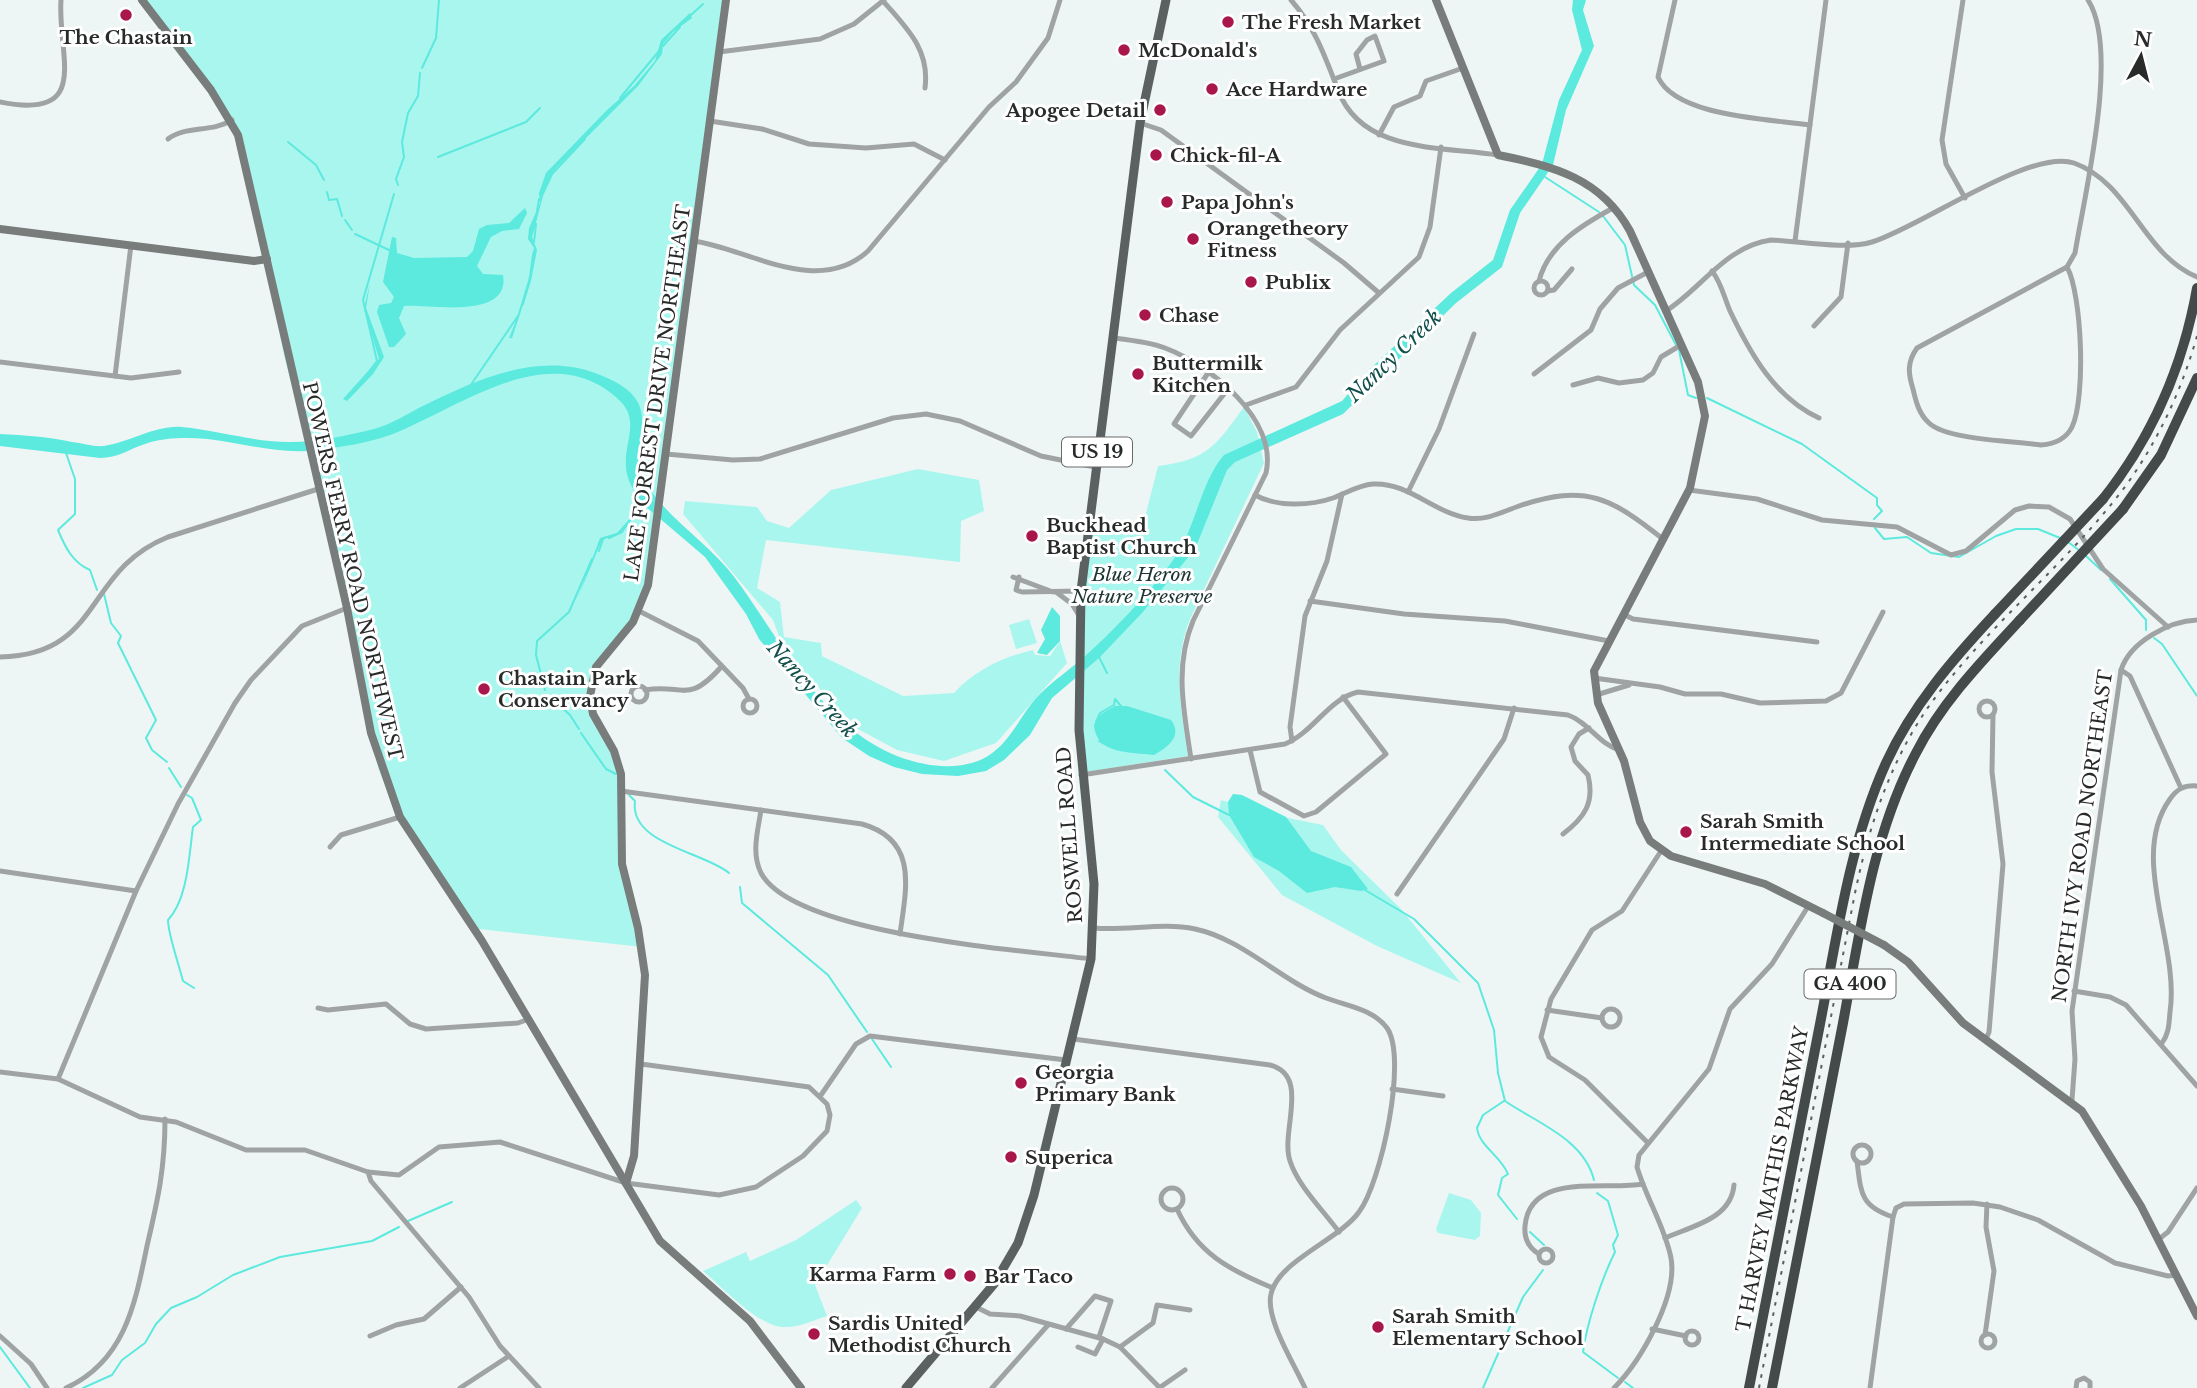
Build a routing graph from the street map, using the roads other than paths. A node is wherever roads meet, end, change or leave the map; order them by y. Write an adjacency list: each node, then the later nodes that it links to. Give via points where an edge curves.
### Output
1 (61, 0): 18 (street, via 66,71 62,89 39,106)
2 (142, 0): 19 (street, POWERS FERRY ROAD NORTHWEST)
3 (726, 0): 13 (street, LAKE FORREST DRIVE NORTHEAST)
4 (884, 0): 13 (street, via 854,24 820,39); 17 (street, via 920,47 926,67)
5 (1060, 0): 27 (street, via 1048,38 1016,82)
6 (1166, 0): 21 (main road, US 19)
7 (1291, 0): 16 (street, via 1315,33)
8 (1436, 0): 15 (street)
9 (1675, 0): 22 (street, via 1660,81 1702,108)
10 (1826, 0): 22 (street)
11 (1963, 0): 29 (street, via 1942,140 1946,164)
12 (2088, 0): 28 (street, via 2100,29 2103,64)
13 (719, 52): 20 (street, LAKE FORREST DRIVE NORTHEAST)
14 (1360, 69): 14 (street, via 1384,61 1376,36 1356,54); 16 (street)
15 (1458, 70): 23 (street, via 1426,81 1420,96 1394,107); 26 (street)
16 (1334, 79): 23 (street, via 1348,110)
17 (925, 88)
18 (0, 102)
19 (232, 121): 24 (street, via 215,129 179,132); 36 (street, POWERS FERRY ROAD NORTHWEST)
20 (710, 121): 27 (street, via 762,129 809,144 914,145); 32 (street, LAKE FORREST DRIVE NORTHEAST)
21 (1140, 123): 45 (street, via 1161,130 1344,262); 49 (main road, ROSWELL ROAD / US 19)
22 (1810, 125): 33 (street)
23 (1379, 135): 25 (street)
24 (168, 139)
25 (1441, 147): 26 (street); 45 (street, via 1425,245 1409,269)
26 (1498, 155): 30 (street, via 1568,173 1595,188)
27 (945, 160): 32 (street, via 868,251 842,267 819,271 769,263)
28 (2088, 170): 29 (street, via 2065,161 2045,161); 37 (street, via 2075,253); 41 (street, via 2129,208 2172,265)
29 (1965, 198): 34 (street, via 1874,241)
30 (1612, 209): 40 (street, via 1630,230); 42 (street, via 1576,231 1546,258)
31 (0, 229): 35 (street)
32 (694, 241): 61 (street, LAKE FORREST DRIVE NORTHEAST)
33 (1795, 241): 34 (street); 39 (street, via 1757,243)
34 (1848, 243): 47 (street, via 1841,297)
35 (131, 246): 36 (street); 55 (street)
36 (267, 259): 63 (street, POWERS FERRY ROAD NORTHWEST)
37 (2067, 267): 37 (street, via 1917,348 1909,374 1918,408 1929,424 1947,432 2041,444 2056,442 2067,434 2075,419 2081,358 2074,284)
38 (1572, 269): 44 (street)
39 (1712, 271): 46 (street); 60 (street, via 1735,321 1776,387 1791,403)
40 (1645, 273): 46 (street); 54 (street, via 1624,283 1600,309 1591,331)
41 (2197, 277)
42 (1539, 281): 44 (street, via 1546,282); 44 (street, via 1534,286 1536,293 1542,296)
43 (2197, 288): 173 (highway, T HARVEY MATHIS PARKWAY / GA 400, bridge, via 2183,348 2142,444 2103,499 1947,668 1887,761 1862,825 1841,913)
44 (1548, 291)
45 (1379, 293): 59 (street, via 1340,331 1296,387)
46 (1666, 312): 50 (street)
47 (1814, 327)
48 (1474, 334): 65 (street, via 1439,429)
49 (1113, 338): 53 (street, via 1164,348); 62 (main road, ROSWELL ROAD / US 19)
50 (1678, 346): 57 (street, via 1661,357 1653,373 1643,380 1619,383 1598,379); 64 (street, via 1702,392 1705,416)
51 (0, 362): 55 (street)
52 (179, 372): 55 (street, via 145,378)
53 (1208, 373): 58 (street); 58 (street, via 1174,424 1191,436)
54 (1534, 374)
55 (115, 376)
56 (2197, 378): 174 (highway, T HARVEY MATHIS PARKWAY / GA 400, bridge, via 2161,455 2123,509 1964,681 1926,734 1898,790 1868,895)
57 (1573, 385)
58 (1228, 389): 59 (street)
59 (1246, 405): 67 (street, via 1267,452 1266,473)
60 (1819, 418)
61 (666, 454): 62 (street, via 760,459 893,418 926,414 960,421 1041,456); 73 (street, LAKE FORREST DRIVE NORTHEAST, via 648,585)
62 (1095, 467): 69 (main road, ROSWELL ROAD / US 19)
63 (318, 489): 72 (street, POWERS FERRY ROAD NORTHWEST); 81 (street, via 145,548 114,574 67,638 42,652)
64 (1689, 490): 68 (street); 78 (street, via 1757,499 1822,520 1897,527 1951,555 1966,551 2015,510 2049,507 2070,519 2103,569)
65 (1408, 492): 66 (street, via 1376,484); 68 (street, via 1443,510 1475,519 1552,495 1590,495 1622,508)
66 (1342, 494): 67 (street, via 1301,503); 71 (street, via 1327,561)
67 (1255, 495): 96 (street, via 1184,646 1181,685)
68 (1664, 540): 75 (street)
69 (1081, 591): 70 (street); 76 (main road, ROSWELL ROAD / US 19)
70 (1055, 592): 70 (street, via 1016,590 1016,577); 76 (street, via 1072,604)
71 (1310, 601): 79 (street, via 1505,621); 93 (street, via 1290,727)
72 (347, 608): 102 (street, POWERS FERRY ROAD NORTHWEST, via 372,733); 107 (street, via 302,626 244,689 178,804)
73 (639, 611): 82 (street, via 698,641); 100 (street, LAKE FORREST DRIVE NORTHEAST, via 601,660 590,688 593,715 618,761)
74 (1883, 612): 85 (street, via 1841,693 1832,700 1760,703)
75 (1623, 614): 79 (street); 80 (street, via 1633,619)
76 (1079, 616): 97 (main road, ROSWELL ROAD / US 19)
77 (2197, 620): 78 (street, NORTH IVY ROAD NORTHEAST)
78 (2168, 626): 83 (street, NORTH IVY ROAD NORTHEAST, via 2132,651)
79 (1609, 641): 84 (street)
80 (1817, 642)
81 (0, 657)
82 (722, 666): 86 (street, via 693,690); 89 (street)
83 (2121, 670): 99 (street, via 2130,676); 113 (street, NORTH IVY ROAD NORTHEAST)
84 (1593, 678): 85 (street); 87 (street)
85 (1632, 684): 87 (street)
86 (645, 690)
87 (1596, 695): 95 (street)
88 (1343, 697): 90 (street, via 1381,692); 93 (street); 94 (street, via 1387,754 1316,812 1304,816 1260,792)
89 (749, 699)
90 (1514, 708): 92 (street, via 1567,715); 108 (street, via 1504,739)
91 (1993, 715): 119 (street, via 1992,772 2003,864)
92 (1590, 728): 95 (street); 103 (street, via 1578,734 1571,747 1575,761 1588,775 1589,807)
93 (1292, 741): 94 (street)
94 (1250, 750): 96 (street)
95 (1619, 750): 105 (street, via 1642,829)
96 (1191, 759): 97 (street)
97 (1081, 775): 110 (main road, ROSWELL ROAD / US 19, via 1094,884)
98 (2197, 786): 99 (street)
99 (2181, 788): 120 (street, via 2162,813 2152,850 2173,979)
100 (621, 791): 101 (street); 122 (street, LAKE FORREST DRIVE NORTHEAST, via 622,864 645,975)
101 (761, 810): 111 (street, via 756,856 772,887 846,922); 111 (street, via 862,824 888,837 901,853 906,872)
102 (400, 817): 104 (street, via 341,835); 117 (street, POWERS FERRY ROAD NORTHWEST)
103 (1563, 834)
104 (330, 847)
105 (1661, 851): 109 (street, via 1765,884); 115 (street, via 1622,911 1592,930)
106 (0, 871): 107 (street)
107 (136, 891): 124 (street)
108 (1397, 894)
109 (1809, 905): 119 (street, bridge, via 1906,960 1949,1011); 131 (street, via 1772,964 1730,1009 1709,1069)
110 (1094, 928): 112 (main road, ROSWELL ROAD / US 19); 126 (street, via 1205,931 1303,988 1372,1015 1386,1027 1394,1043)
111 (900, 934): 112 (street)
112 (1091, 959): 118 (main road, ROSWELL ROAD / US 19)
113 (2074, 991): 120 (street, via 2121,1001); 129 (street, NORTH IVY ROAD NORTHEAST)
114 (318, 1009): 117 (street, via 386,1004 410,1024 426,1029)
115 (1547, 1010): 116 (street); 131 (street, via 1541,1037 1549,1057 1585,1080)
116 (1602, 1018)
117 (529, 1019): 134 (street, POWERS FERRY ROAD NORTHWEST)
118 (1073, 1039): 121 (main road, ROSWELL ROAD / US 19); 141 (street, via 1282,1070 1292,1088 1287,1140 1290,1162)
119 (1986, 1039): 129 (street)
120 (2162, 1043): 125 (street)
121 (1068, 1061): 127 (street, via 870,1036 856,1044); 148 (main road, ROSWELL ROAD / US 19, via 1027,1221 1007,1264)
122 (640, 1064): 127 (street, via 804,1086); 134 (street, LAKE FORREST DRIVE NORTHEAST, via 634,1156)
123 (0, 1072): 124 (street)
124 (58, 1079): 130 (street, via 139,1117)
125 (2197, 1086)
126 (1392, 1089): 128 (street); 141 (street, via 1385,1145 1374,1184 1360,1212)
127 (821, 1095): 134 (street, via 830,1115 824,1136 756,1187 719,1195)
128 (1443, 1096)
129 (2072, 1101): 143 (street, via 2091,1124)
130 (164, 1119): 133 (street, via 246,1150 304,1150); 164 (street, via 163,1182 129,1322 105,1359)
131 (1648, 1143): 135 (street, via 1637,1161)
132 (1857, 1161): 140 (street, via 1867,1203)
133 (368, 1172): 134 (street, via 399,1175 439,1147 500,1142); 146 (street)
134 (626, 1183): 167 (street, POWERS FERRY ROAD NORTHWEST, via 660,1241 750,1321)
135 (1643, 1184): 142 (street); 144 (street, via 1555,1190 1535,1200 1524,1234)
136 (1734, 1185): 142 (street, via 1732,1198 1716,1216)
137 (2197, 1188): 143 (street)
138 (1987, 1204): 140 (street, via 1908,1203 1896,1208); 145 (street, via 2038,1220 2115,1263); 154 (street, via 1994,1271)
139 (1177, 1209): 139 (street, via 1181,1194 1167,1189 1162,1204); 147 (street, via 1189,1234 1205,1252)
140 (1893, 1217): 175 (street)
141 (1339, 1231): 147 (street, via 1284,1273)
142 (1665, 1238): 153 (street, via 1671,1276)
143 (2159, 1239): 145 (street)
144 (1539, 1254)
145 (2178, 1275): 150 (street)
146 (461, 1287): 156 (street, via 424,1319); 161 (street)
147 (1273, 1288): 171 (street, via 1272,1316)
148 (976, 1307): 151 (street); 168 (main road, ROSWELL ROAD / US 19)
149 (1189, 1310): 160 (street, via 1157,1305 1153,1323)
150 (2197, 1316)
151 (1048, 1325): 152 (street); 169 (street)
152 (1066, 1329): 158 (street); 158 (street, via 1095,1296 1111,1301)
153 (1652, 1329): 157 (street); 172 (street, via 1634,1366)
154 (1985, 1335)
155 (0, 1336): 163 (street, via 31,1364)
156 (370, 1336)
157 (1686, 1336)
158 (1101, 1338): 159 (street, via 1095,1354); 160 (street)
159 (1078, 1347)
160 (1120, 1348): 170 (street)
161 (509, 1356): 165 (street); 166 (street)
162 (1185, 1370): 170 (street)
163 (47, 1388)
164 (66, 1388)
165 (460, 1388)
166 (539, 1388)
167 (801, 1388)
168 (906, 1388)
169 (992, 1388)
170 (1160, 1388)
171 (1305, 1388)
172 (1614, 1388)
173 (1749, 1388)
174 (1772, 1388)
175 (1870, 1388)
176 (2076, 1388): 177 (street, via 2077,1381 2084,1378)
177 (2090, 1388)

